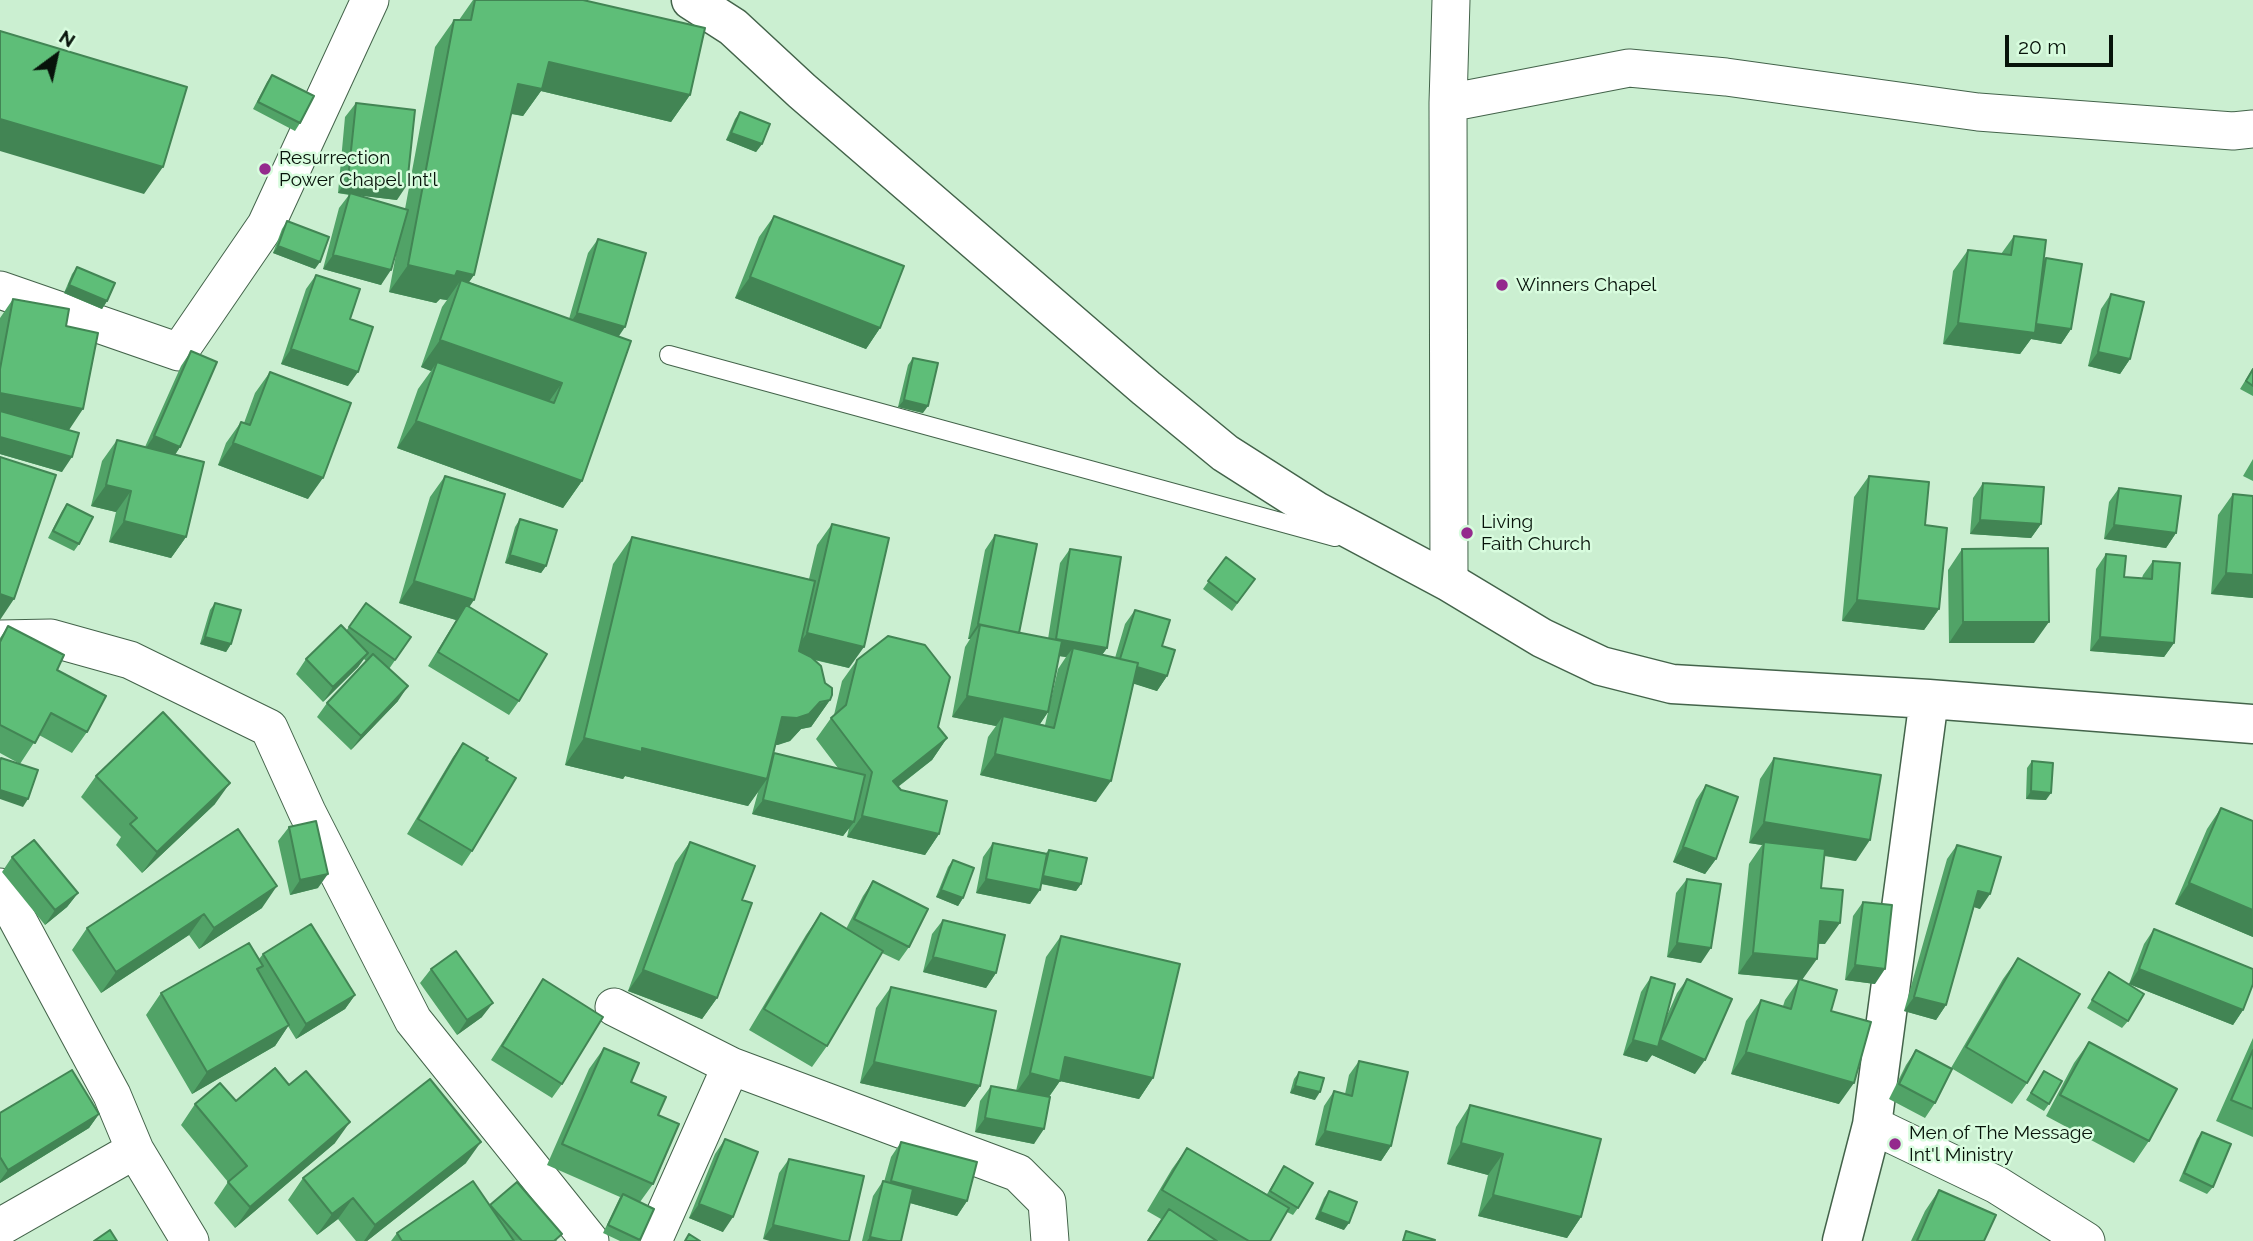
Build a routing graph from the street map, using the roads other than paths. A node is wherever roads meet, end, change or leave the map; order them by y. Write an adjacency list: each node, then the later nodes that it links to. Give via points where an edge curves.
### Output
1 (370, 0): 6 (street, via 266,225 179,352)
2 (691, 0): 8 (street, via 733,27 1225,453)
3 (1451, 0): 4 (street)
4 (1448, 103): 5 (street, via 1629,68 1978,112); 9 (street)
5 (2253, 129)
6 (0, 290)
7 (669, 355): 8 (lane)
8 (1396, 554): 9 (street)
9 (1449, 582): 11 (street, via 1542,638 1601,666 1672,684)
10 (0, 639): 20 (street, via 51,638 130,660 269,728 413,1020)
11 (1929, 699): 12 (street); 16 (street)
12 (2253, 724)
13 (0, 887): 17 (street, via 112,1095)
14 (614, 1007): 15 (street)
15 (731, 1066): 21 (street); 22 (street, via 1018,1173 1047,1202)
16 (1872, 1125): 23 (street); 24 (street, via 1997,1185)
17 (135, 1150): 18 (street); 19 (street)
18 (0, 1227)
19 (190, 1241)
20 (590, 1241)
21 (653, 1241)
22 (1050, 1241)
23 (1843, 1241)
24 (2086, 1241)

